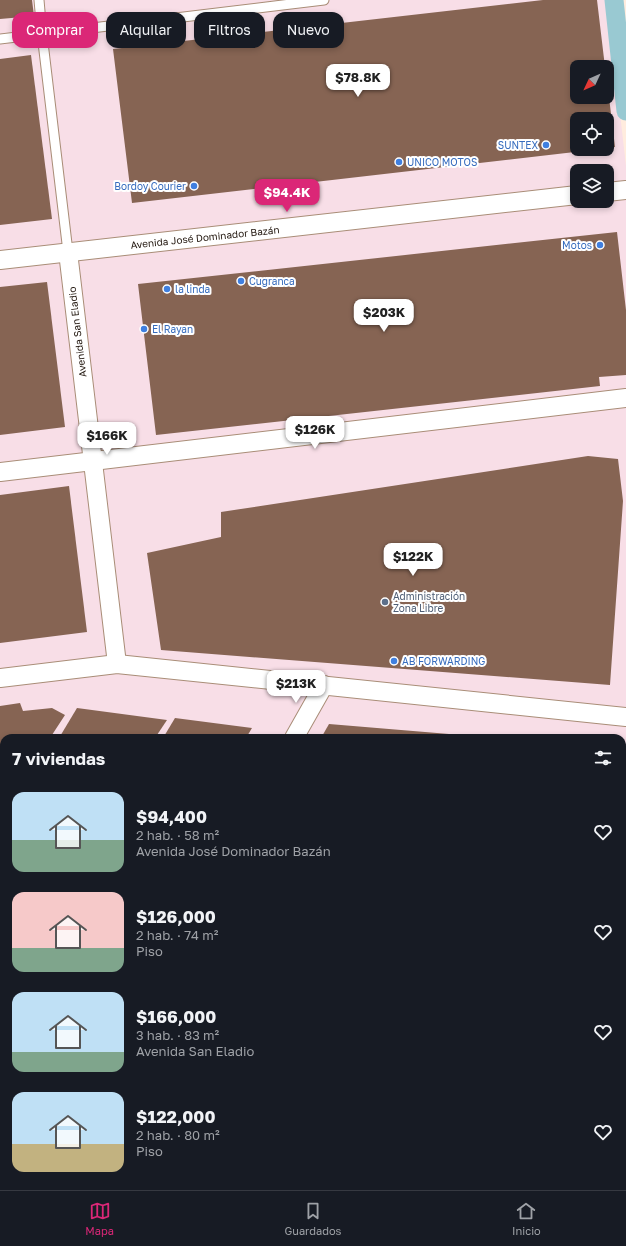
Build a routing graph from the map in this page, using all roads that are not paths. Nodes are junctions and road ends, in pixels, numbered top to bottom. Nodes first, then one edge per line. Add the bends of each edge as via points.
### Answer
1 (39, 0) edge
2 (324, 0) edge
3 (40, 12) edge
4 (98, 27) edge
5 (12, 38) edge
6 (0, 39) edge
7 (44, 48) edge
8 (570, 196) edge
9 (68, 252) junction
10 (0, 260) edge
11 (626, 398) edge
12 (93, 461) junction
13 (0, 472) edge
14 (117, 664) junction
15 (0, 678) edge
16 (324, 685) junction
17 (626, 717) edge
18 (296, 734) edge

1 - 3 lane, Avenida San Eladio
2 - 4 lane
5 - 6 lane
7 - 9 lane, Avenida San Eladio
8 - 9 street, Avenida José Dominador Bazán
9 - 10 street, Avenida José Dominador Bazán
9 - 12 street, Avenida San Eladio
11 - 12 street
12 - 13 street
12 - 14 street, Avenida San Eladio
14 - 15 street
14 - 16 street
16 - 17 street
16 - 18 street

